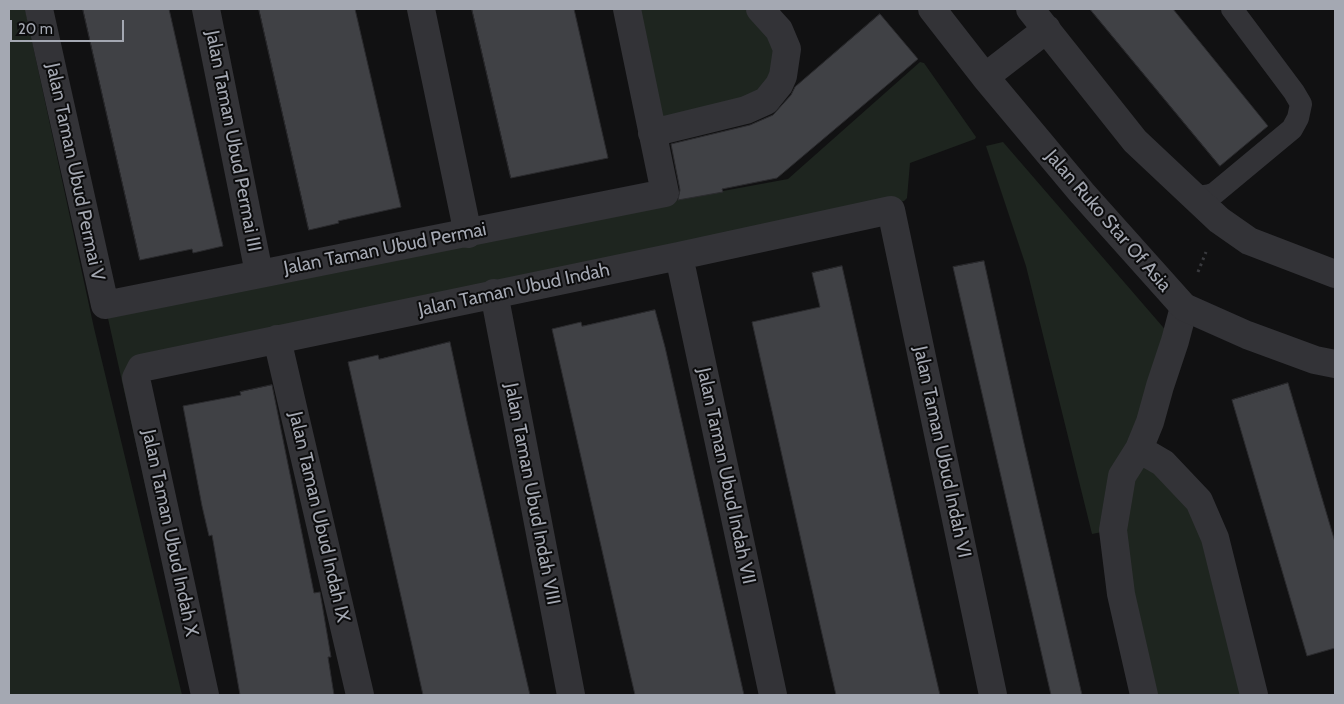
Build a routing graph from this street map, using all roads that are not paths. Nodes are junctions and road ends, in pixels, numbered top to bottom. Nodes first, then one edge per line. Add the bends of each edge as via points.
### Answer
1 (39, 9) edge
2 (206, 9) edge
3 (421, 9) edge
4 (627, 9) edge
5 (760, 9) edge
6 (932, 9) edge
7 (1232, 9) edge
8 (1038, 19) edge
9 (985, 77) junction
10 (652, 133) junction
11 (1189, 192) junction
12 (891, 210) joint
13 (468, 234) junction
14 (679, 256) junction
15 (259, 273) junction
16 (1335, 274) edge
17 (494, 293) junction
18 (105, 305) joint
19 (1184, 307) junction
20 (278, 340) junction
21 (1335, 364) edge
22 (138, 371) joint
23 (1139, 449) junction
24 (205, 695) edge
25 (360, 695) edge
26 (571, 695) edge
27 (773, 695) edge
28 (993, 695) edge
29 (1144, 695) edge
30 (1254, 695) edge

1 - 18 street, Jalan Taman Ubud Permai V
2 - 15 street, Jalan Taman Ubud Permai III
3 - 13 street
4 - 10 street
5 - 10 street via 779,30 787,48 783,76 766,101 746,110
6 - 9 street, Jalan Ruko Star Of Asia
7 - 11 lane via 1294,92 1301,104 1298,118 1292,130 1215,193 1202,196
8 - 9 street
8 - 11 street via 1135,141
9 - 19 street, Jalan Ruko Star Of Asia via 1082,193
10 - 13 street, Jalan Taman Ubud Permai via 665,193
11 - 16 street via 1219,220 1249,240
12 - 14 street, Jalan Taman Ubud Indah
12 - 28 street, Jalan Taman Ubud Indah VI
13 - 15 street, Jalan Taman Ubud Permai
14 - 17 street, Jalan Taman Ubud Indah
14 - 27 street, Jalan Taman Ubud Indah VII
15 - 18 street, Jalan Taman Ubud Permai
17 - 20 street, Jalan Taman Ubud Indah
17 - 26 street, Jalan Taman Ubud Indah VIII
19 - 21 street, Jalan Ruko Star Of Asia via 1248,335
19 - 23 street
20 - 22 street, Jalan Taman Ubud Indah via 144,367
20 - 25 street, Jalan Taman Ubud Indah IX
22 - 24 street, Jalan Taman Ubud Indah X via 136,378
23 - 29 street via 1122,476 1113,530 1121,594
23 - 30 street via 1163,463 1199,501 1215,538

